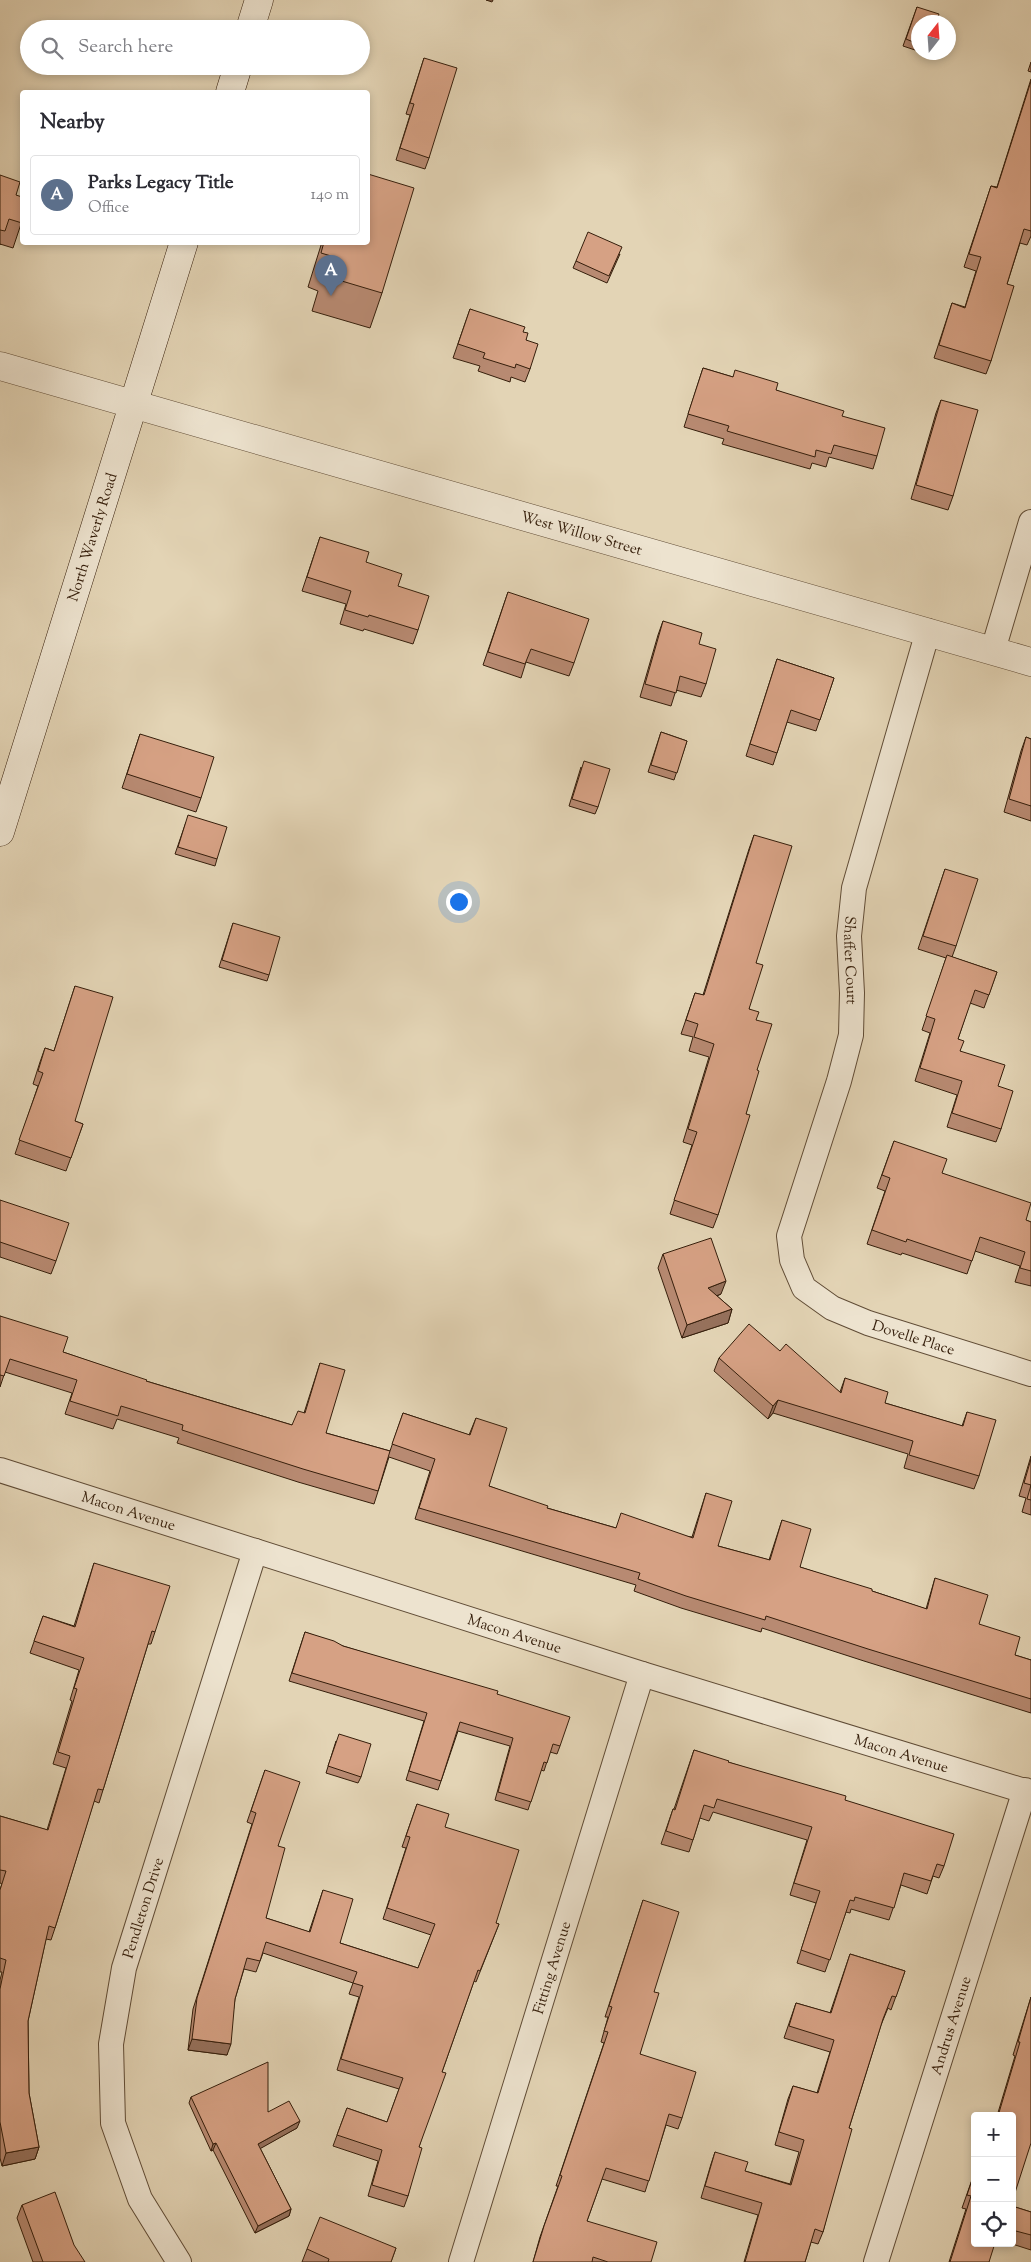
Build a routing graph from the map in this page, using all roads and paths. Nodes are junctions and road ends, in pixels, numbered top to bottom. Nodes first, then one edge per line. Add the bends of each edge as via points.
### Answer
1 (259, 0) edge
2 (253, 20) edge
3 (235, 75) edge
4 (231, 90) edge
5 (183, 245) edge
6 (0, 366) edge
7 (133, 403) junction
8 (1031, 522) edge
9 (928, 631) junction
10 (993, 650) junction
11 (1031, 662) edge
12 (0, 832) edge
13 (804, 1288) joint
14 (1031, 1374) edge
15 (0, 1470) edge
16 (254, 1551) junction
17 (642, 1674) junction
18 (1028, 1792) edge
19 (179, 2262) edge
20 (461, 2262) edge
21 (876, 2262) edge

1 - 2 street
3 - 4 street
5 - 7 street, North Waverly Road
6 - 7 street, West Willow Street
7 - 9 street, West Willow Street
7 - 12 street, North Waverly Road
8 - 10 street
9 - 10 street, West Willow Street
9 - 13 street, Shaffer Court via 854,888 849,936 851,1035 841,1076 789,1236 792,1260
10 - 11 street, West Willow Street
13 - 14 street, Dovelle Place via 832,1308 868,1323
15 - 16 street, Macon Avenue
16 - 17 street, Macon Avenue
16 - 19 street, Pendleton Drive via 124,1968 111,2044 113,2123 140,2199
17 - 18 street, Macon Avenue
17 - 20 street, Fitting Avenue
18 - 21 street, Andrus Avenue

